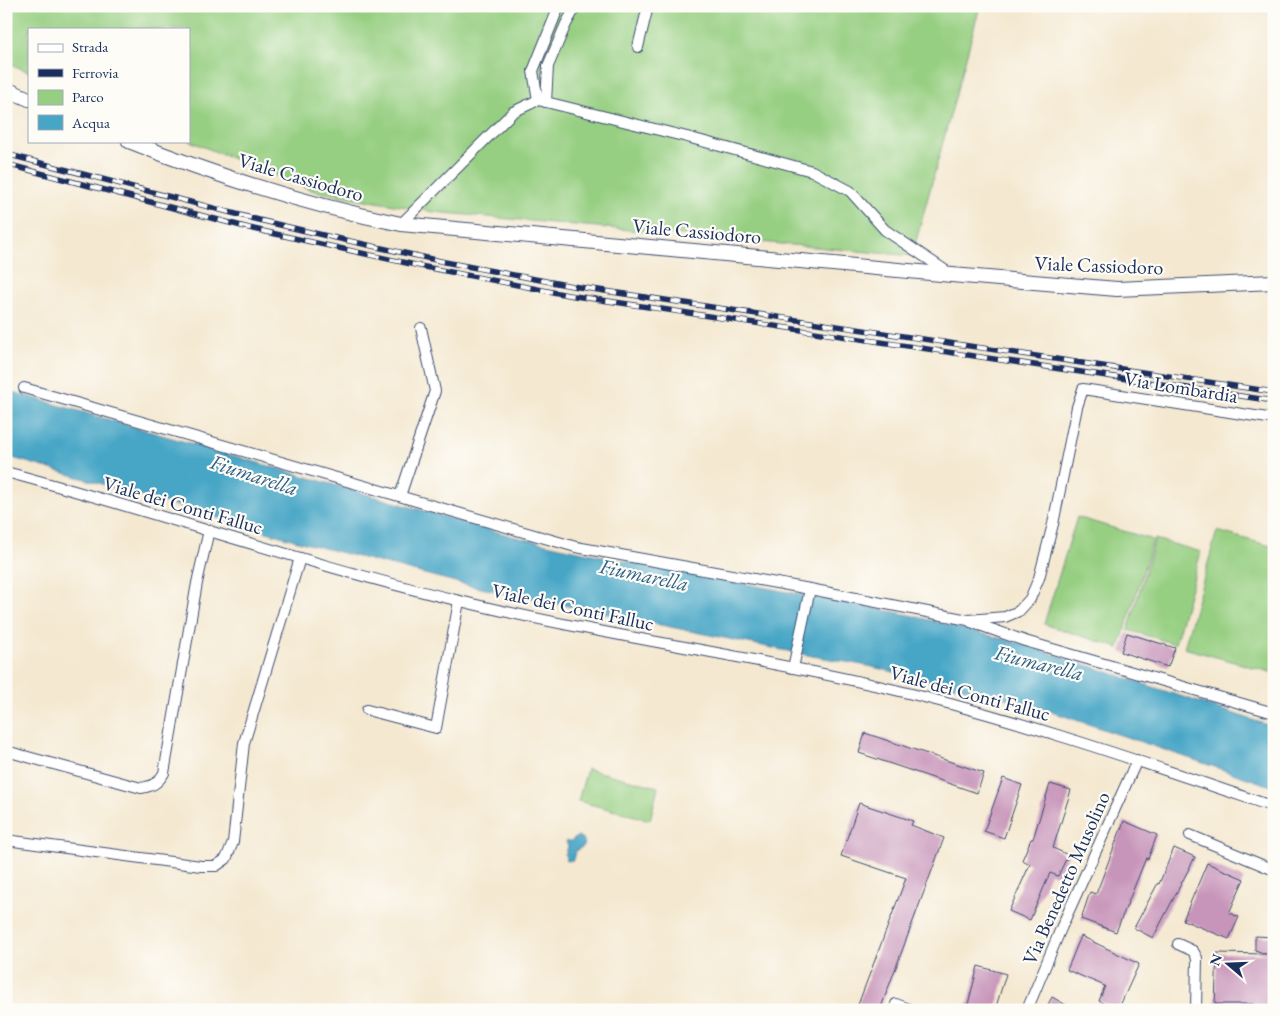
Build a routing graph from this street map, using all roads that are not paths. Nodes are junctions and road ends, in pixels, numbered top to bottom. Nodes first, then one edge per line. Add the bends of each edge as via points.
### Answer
1 (559, 6) edge
2 (576, 6) edge
3 (648, 6) edge
4 (638, 47) dead end
5 (6, 89) edge
6 (28, 99) edge
7 (542, 101) junction
8 (130, 142) edge
9 (401, 224) junction
10 (952, 275) junction
11 (1274, 282) edge
12 (421, 328) dead end
13 (24, 388) dead end
14 (1274, 419) edge
15 (6, 472) edge
16 (400, 496) junction
17 (209, 530) junction
18 (300, 558) junction
19 (809, 592) junction
20 (458, 601) junction
21 (968, 620) junction
22 (793, 668) junction
23 (367, 710) dead end
24 (1274, 713) edge
25 (6, 751) edge
26 (1137, 760) junction
27 (1274, 807) edge
28 (1190, 835) dead end
29 (6, 840) edge
30 (1274, 870) edge
31 (1178, 944) dead end
32 (896, 1004) dead end
33 (912, 1010) edge
34 (1026, 1010) edge
35 (1196, 1010) edge

1 - 7 street via 532,71
2 - 7 street via 548,66
3 - 4 street
5 - 6 main road
7 - 9 street via 513,112
7 - 10 street via 812,171 850,192 885,230
8 - 9 main road, Viale Cassiodoro via 255,186 352,214
9 - 10 main road, Viale Cassiodoro
10 - 11 main road, Viale Cassiodoro via 1117,289
12 - 16 street via 435,391
13 - 16 street
14 - 21 street, Via Lombardia via 1083,389 1036,587 1020,610 1006,617
15 - 17 street, Viale dei Conti Falluc
16 - 19 street via 576,546
17 - 18 street, Viale dei Conti Falluc
17 - 25 street via 160,781 141,788
18 - 20 street, Viale dei Conti Falluc
18 - 29 street via 244,743 233,842 226,859 216,866 201,866
19 - 21 street
19 - 22 street
20 - 22 street, Viale dei Conti Falluc
20 - 23 street via 436,728
21 - 24 street via 1025,641
22 - 26 street, Viale dei Conti Falluc via 976,710
26 - 27 street, Viale dei Conti Falluc
26 - 34 street, Via Benedetto Musolino
28 - 30 street
31 - 35 street via 1192,950 1197,958
32 - 33 street

